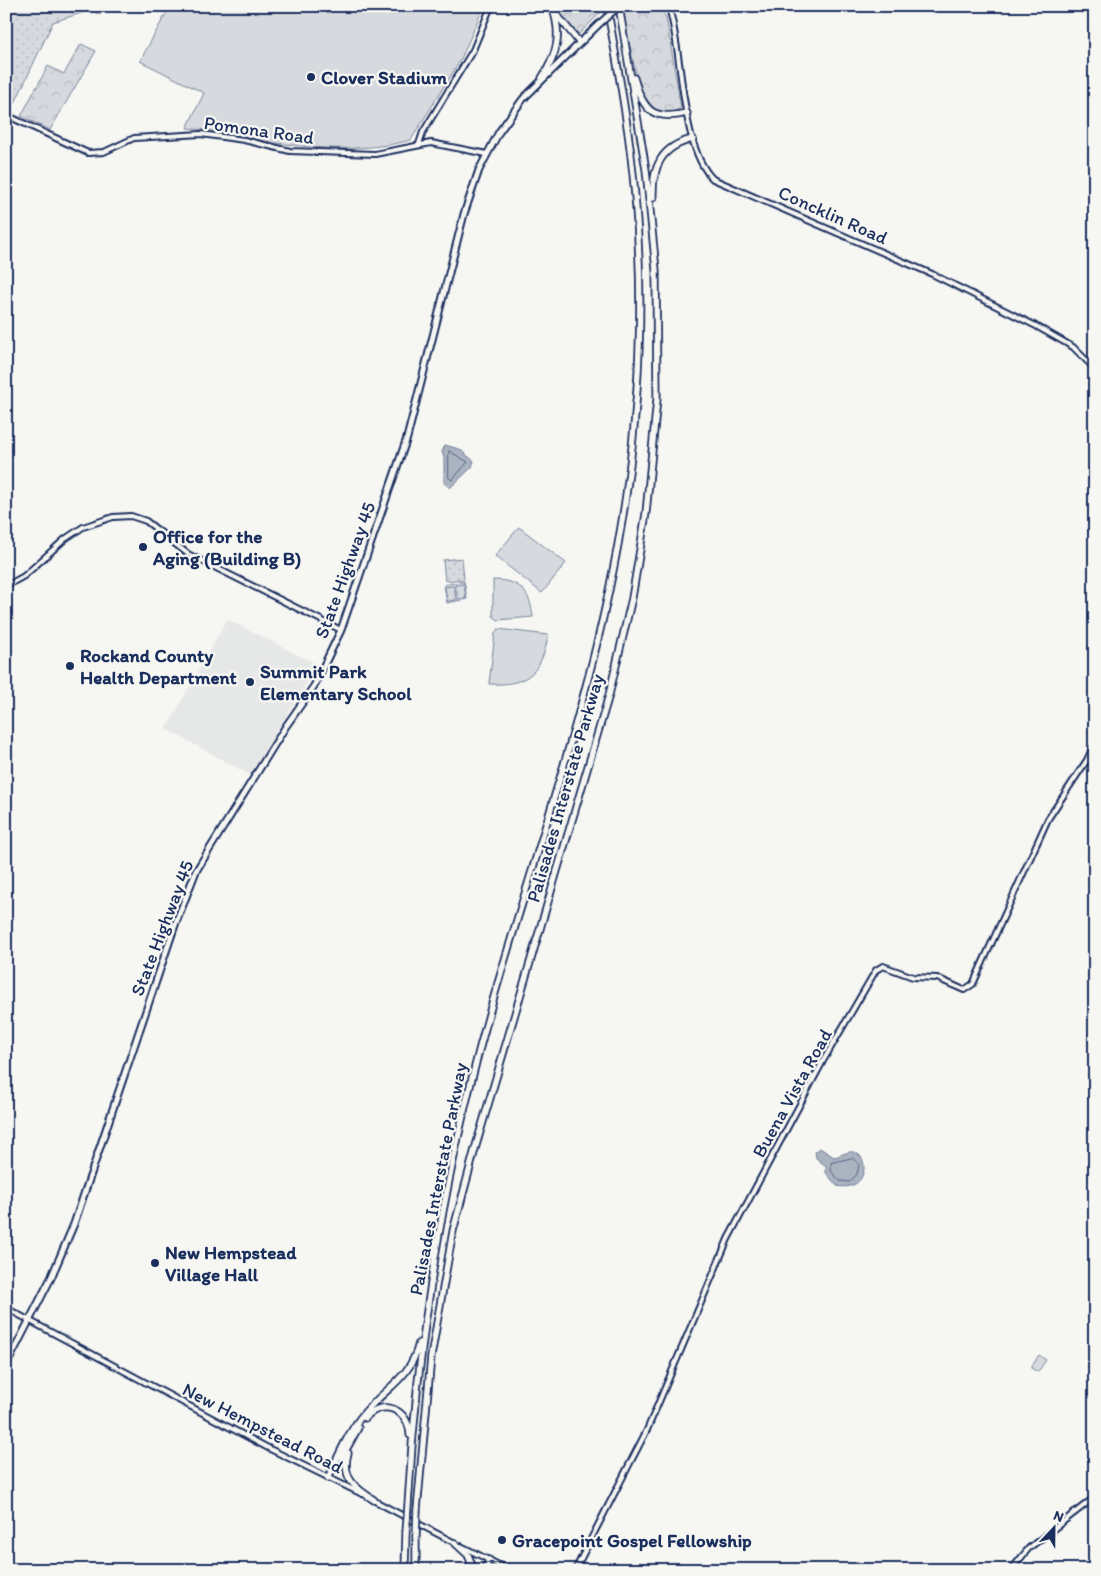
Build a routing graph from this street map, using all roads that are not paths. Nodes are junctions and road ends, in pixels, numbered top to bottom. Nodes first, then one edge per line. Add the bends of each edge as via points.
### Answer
1 (491, 6) edge
2 (552, 6) edge
3 (619, 6) edge
4 (668, 7) edge
5 (608, 8) edge
6 (580, 42) junction
7 (625, 43) junction
8 (542, 78) junction
9 (687, 113) junction
10 (6, 115) edge
11 (693, 139) junction
12 (420, 144) junction
13 (487, 154) junction
14 (655, 255) junction
15 (1095, 370) edge
16 (6, 586) edge
17 (340, 630) junction
18 (1095, 743) edge
19 (1087, 760) junction
20 (1095, 764) edge
21 (429, 1294) junction
22 (6, 1308) edge
23 (30, 1321) junction
24 (6, 1366) edge
25 (349, 1446) junction
26 (329, 1478) junction
27 (408, 1493) junction
28 (1095, 1497) edge
29 (374, 1500) junction
30 (455, 1543) junction
31 (490, 1560) junction
32 (405, 1570) edge
33 (416, 1570) edge
34 (474, 1570) edge
35 (484, 1570) edge
36 (488, 1570) edge
37 (509, 1570) edge
38 (575, 1570) edge
39 (1011, 1570) edge

1 - 12 street via 472,50 425,129
2 - 6 highway via 564,26
2 - 8 highway via 558,26 558,46
3 - 6 main road, State Highway 45, bridge
3 - 7 highway, Palisades Interstate Parkway
4 - 9 street, Concklin Road
5 - 21 highway, Palisades Interstate Parkway via 629,140 638,246 639,361 626,496 592,664 467,1098
6 - 8 main road, State Highway 45
7 - 9 highway via 645,106 663,116
7 - 14 highway, Palisades Interstate Parkway via 647,177
8 - 13 main road, State Highway 45 via 513,111
9 - 11 street, Concklin Road
10 - 12 street, Pomona Road via 88,153 104,152 134,138 201,134 290,151 380,153
11 - 14 highway via 670,148 656,170 653,188
11 - 15 street, Concklin Road via 704,167 719,182 924,270 1028,321 1073,347
12 - 13 street, Pomona Road via 443,144
13 - 17 main road, State Highway 45 via 466,208 407,438
14 - 33 highway, Palisades Interstate Parkway, bridge via 657,399 651,478 639,563 605,710 453,1231 432,1350 417,1510
16 - 17 street via 31,571 83,527 112,517 131,516 152,525 188,554
17 - 23 main road, State Highway 45 via 314,686 196,871 81,1206
18 - 19 street, Buena Vista Road
19 - 20 street
19 - 38 street, Buena Vista Road via 1048,819 973,984 964,990 937,978 913,977 883,966 876,970 823,1061 728,1239 647,1430
21 - 26 highway via 419,1345 411,1365 359,1419
21 - 27 highway, Palisades Interstate Parkway
22 - 23 street, New Hempstead Road
23 - 24 main road, State Highway 45
23 - 26 street, New Hempstead Road via 255,1442
25 - 26 highway
25 - 27 highway via 360,1424 372,1411 385,1407 400,1412 410,1430
25 - 29 highway via 346,1467 349,1480
26 - 29 street, New Hempstead Road
27 - 32 highway, Palisades Interstate Parkway, bridge
28 - 39 street via 1029,1548
29 - 30 street, New Hempstead Road
30 - 31 street, New Hempstead Road
30 - 34 highway via 468,1555
31 - 35 highway
31 - 36 highway
31 - 37 street, New Hempstead Road

